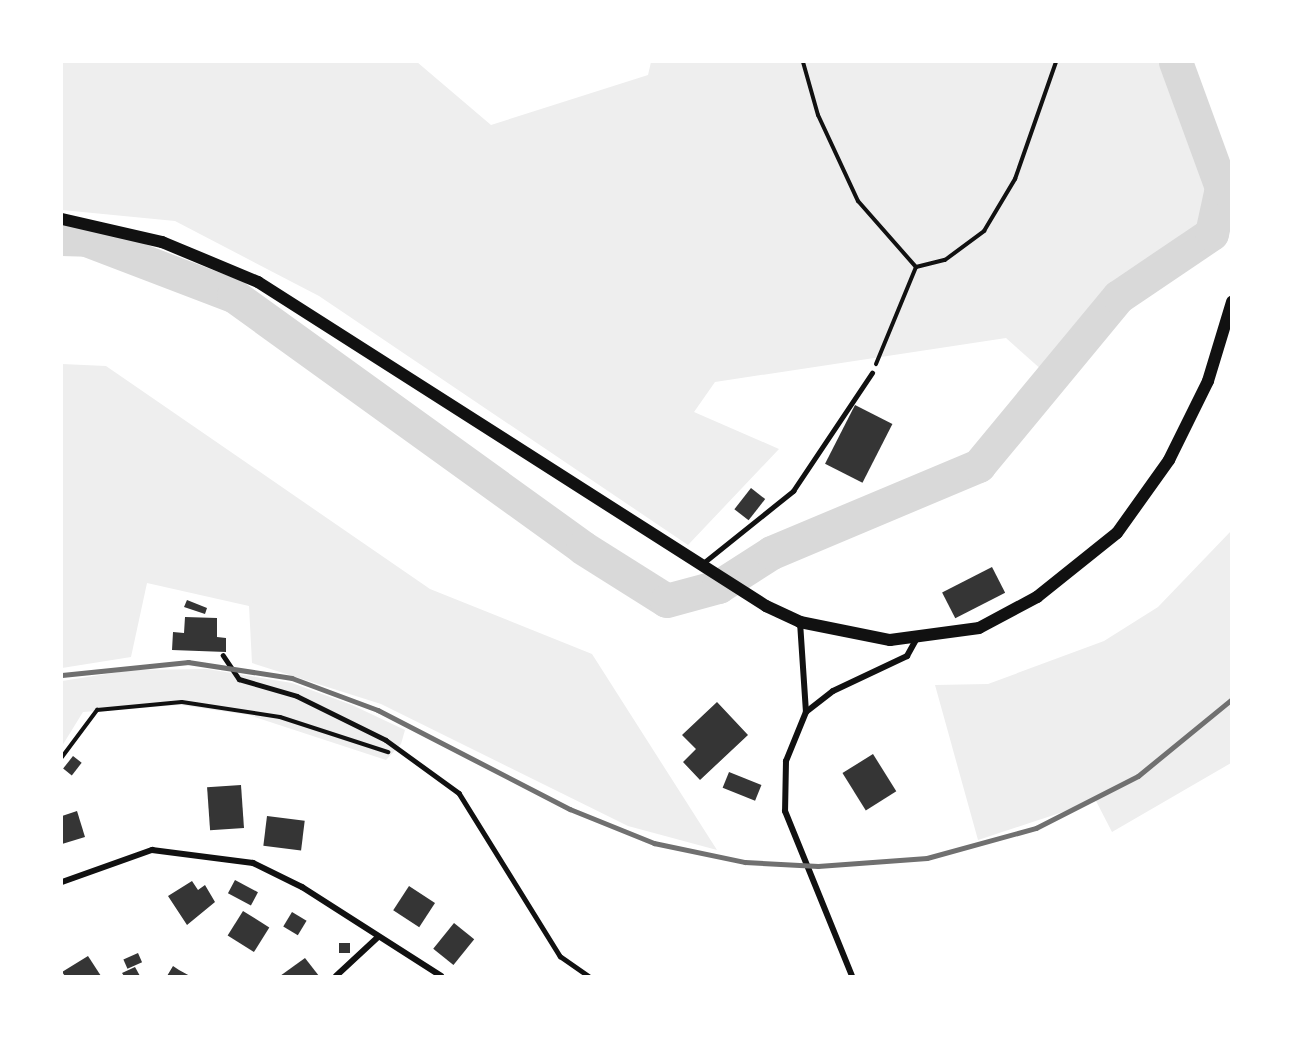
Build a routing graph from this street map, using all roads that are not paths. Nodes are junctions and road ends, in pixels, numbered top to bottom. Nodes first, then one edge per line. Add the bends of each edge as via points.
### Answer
1 (62, 219) edge
2 (1232, 302) edge
3 (872, 373) road end
4 (706, 567) junction
5 (800, 622) junction
6 (916, 640) junction
7 (223, 655) dead end
8 (806, 712) junction
9 (62, 882) edge
10 (378, 937) junction
11 (336, 976) edge
12 (441, 976) edge
13 (589, 976) edge
14 (852, 976) edge

1 - 4 main road via 162,242 258,282
2 - 6 main road via 1208,381 1169,460 1118,533 1037,597 979,628
3 - 4 lane via 793,491
4 - 5 main road
5 - 6 main road via 843,634
5 - 8 street
6 - 8 street via 907,656 833,691
7 - 13 lane via 239,679 297,696 398,747 459,793 560,956
8 - 14 street via 786,761 784,811
9 - 10 street via 152,850 253,863
10 - 11 street
10 - 12 street

